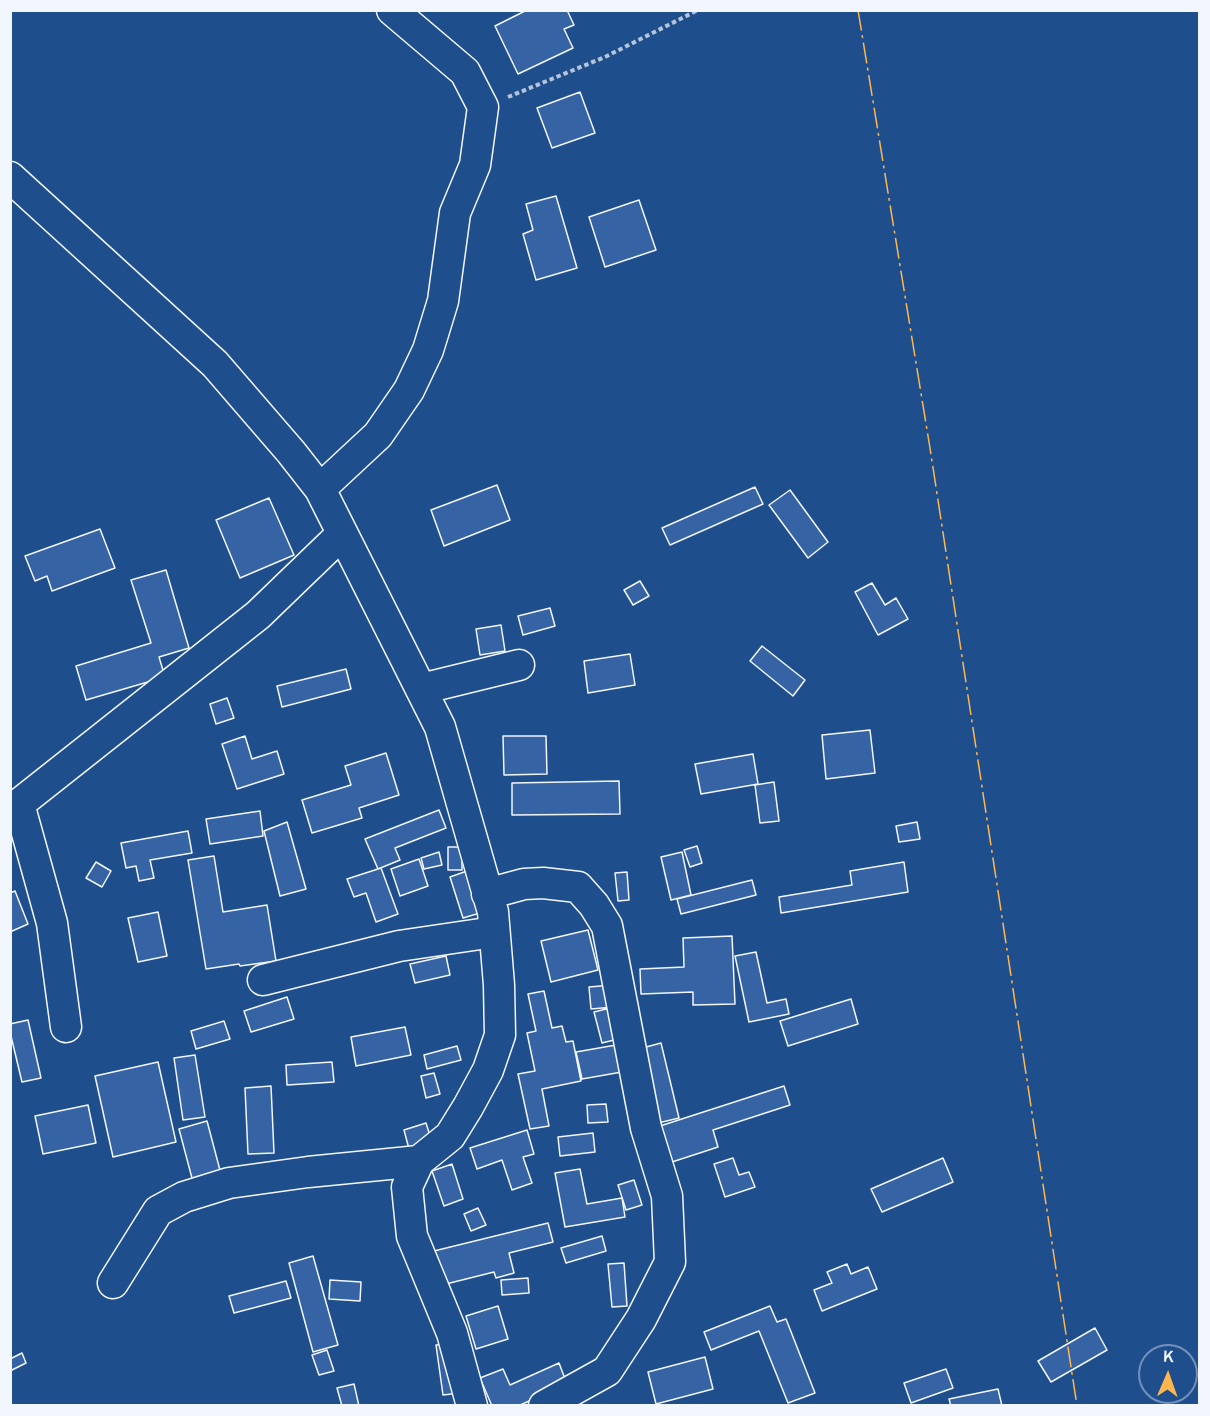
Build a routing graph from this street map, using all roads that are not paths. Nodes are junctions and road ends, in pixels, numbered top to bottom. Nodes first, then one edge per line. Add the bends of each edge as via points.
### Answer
1 (392, 10) edge
2 (10, 177) edge
3 (320, 489) junction
4 (342, 534) junction
5 (519, 665) dead end
6 (421, 689) junction
7 (488, 894) junction
8 (494, 932) junction
9 (263, 980) dead end
10 (66, 1027) dead end
11 (419, 1161) junction
12 (113, 1283) dead end
13 (472, 1406) edge
14 (544, 1406) edge

1 - 3 street via 465,72 483,107 476,165 455,213 442,301 428,350 409,390 378,435
2 - 3 street via 215,364
3 - 4 street
4 - 6 street
4 - 10 street via 258,615 19,804 52,922
5 - 6 street
6 - 7 street via 440,727
7 - 8 street
7 - 14 street via 524,884 578,887 607,926 646,1128 667,1196 670,1262 641,1319 607,1371
8 - 9 street via 399,946
8 - 11 street via 500,1035 488,1070 450,1136
11 - 12 street via 229,1183 184,1197 158,1211
11 - 13 street via 407,1187 412,1236 452,1333

